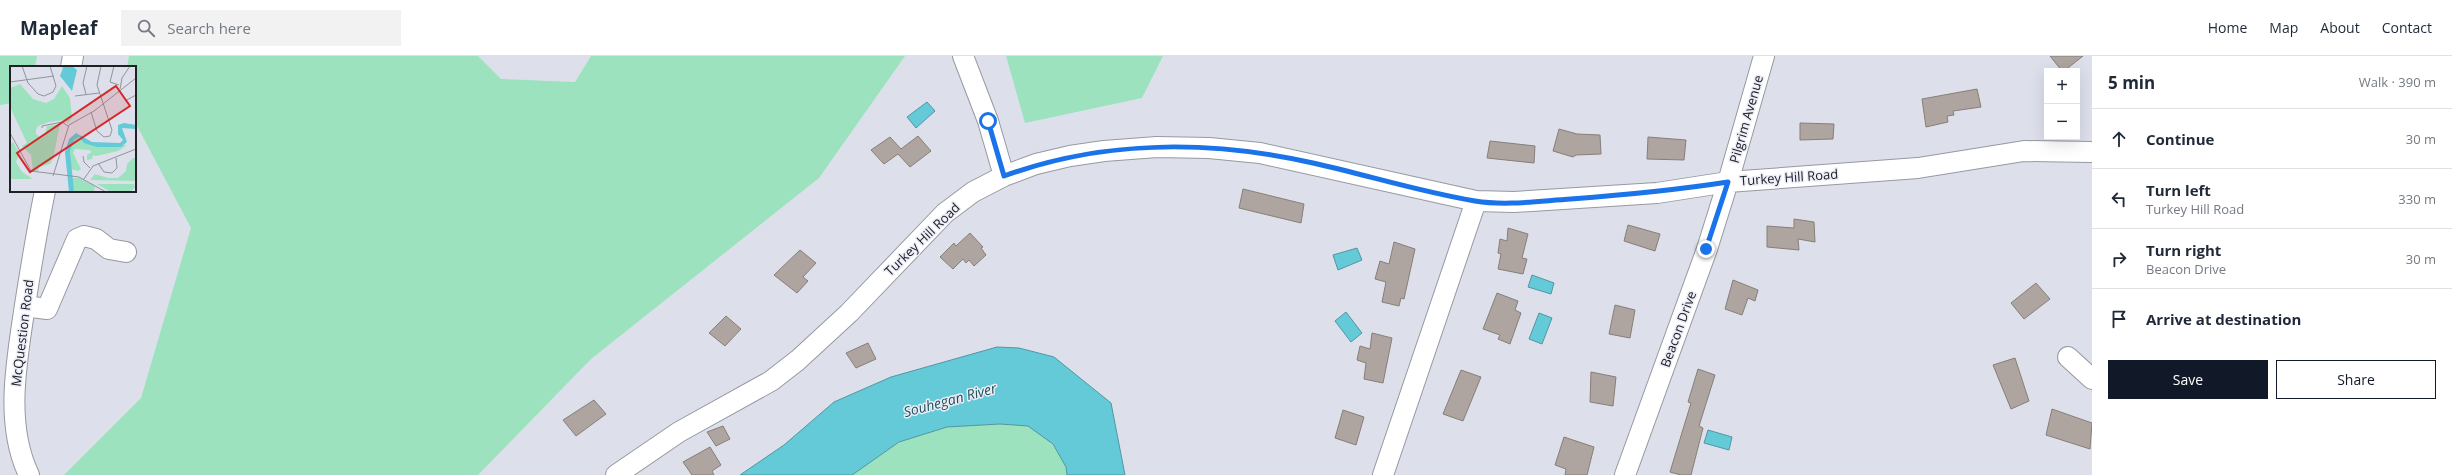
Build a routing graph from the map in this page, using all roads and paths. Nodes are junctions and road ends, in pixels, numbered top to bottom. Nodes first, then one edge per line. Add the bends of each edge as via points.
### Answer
1 (73, 56) edge
2 (964, 56) edge
3 (1764, 56) edge
4 (71, 66) edge
5 (2092, 152) edge
6 (1004, 176) junction
7 (1728, 182) junction
8 (45, 192) edge
9 (1476, 201) junction
10 (126, 252) dead end
11 (25, 306) junction
12 (2068, 357) dead end
13 (2092, 379) edge
14 (30, 475) edge
15 (616, 475) edge
16 (1383, 475) edge
17 (1625, 475) edge

1 - 4 street
2 - 6 street via 988,121
3 - 7 street, Pilgrim Avenue
5 - 7 street, Turkey Hill Road via 2024,151 1918,168
6 - 9 street, Turkey Hill Road via 1036,164 1104,150 1209,148 1260,153 1311,163
6 - 15 street, Turkey Hill Road via 973,192 945,213 849,313 771,381 679,432
7 - 9 street, Turkey Hill Road via 1656,193 1531,202
7 - 17 street, Beacon Drive via 1693,289
8 - 11 street, McQuestion Road
9 - 16 street
10 - 11 street via 109,249 96,239 84,236 77,239 47,309
11 - 14 street, McQuestion Road via 15,396 17,431 24,465
12 - 13 street

